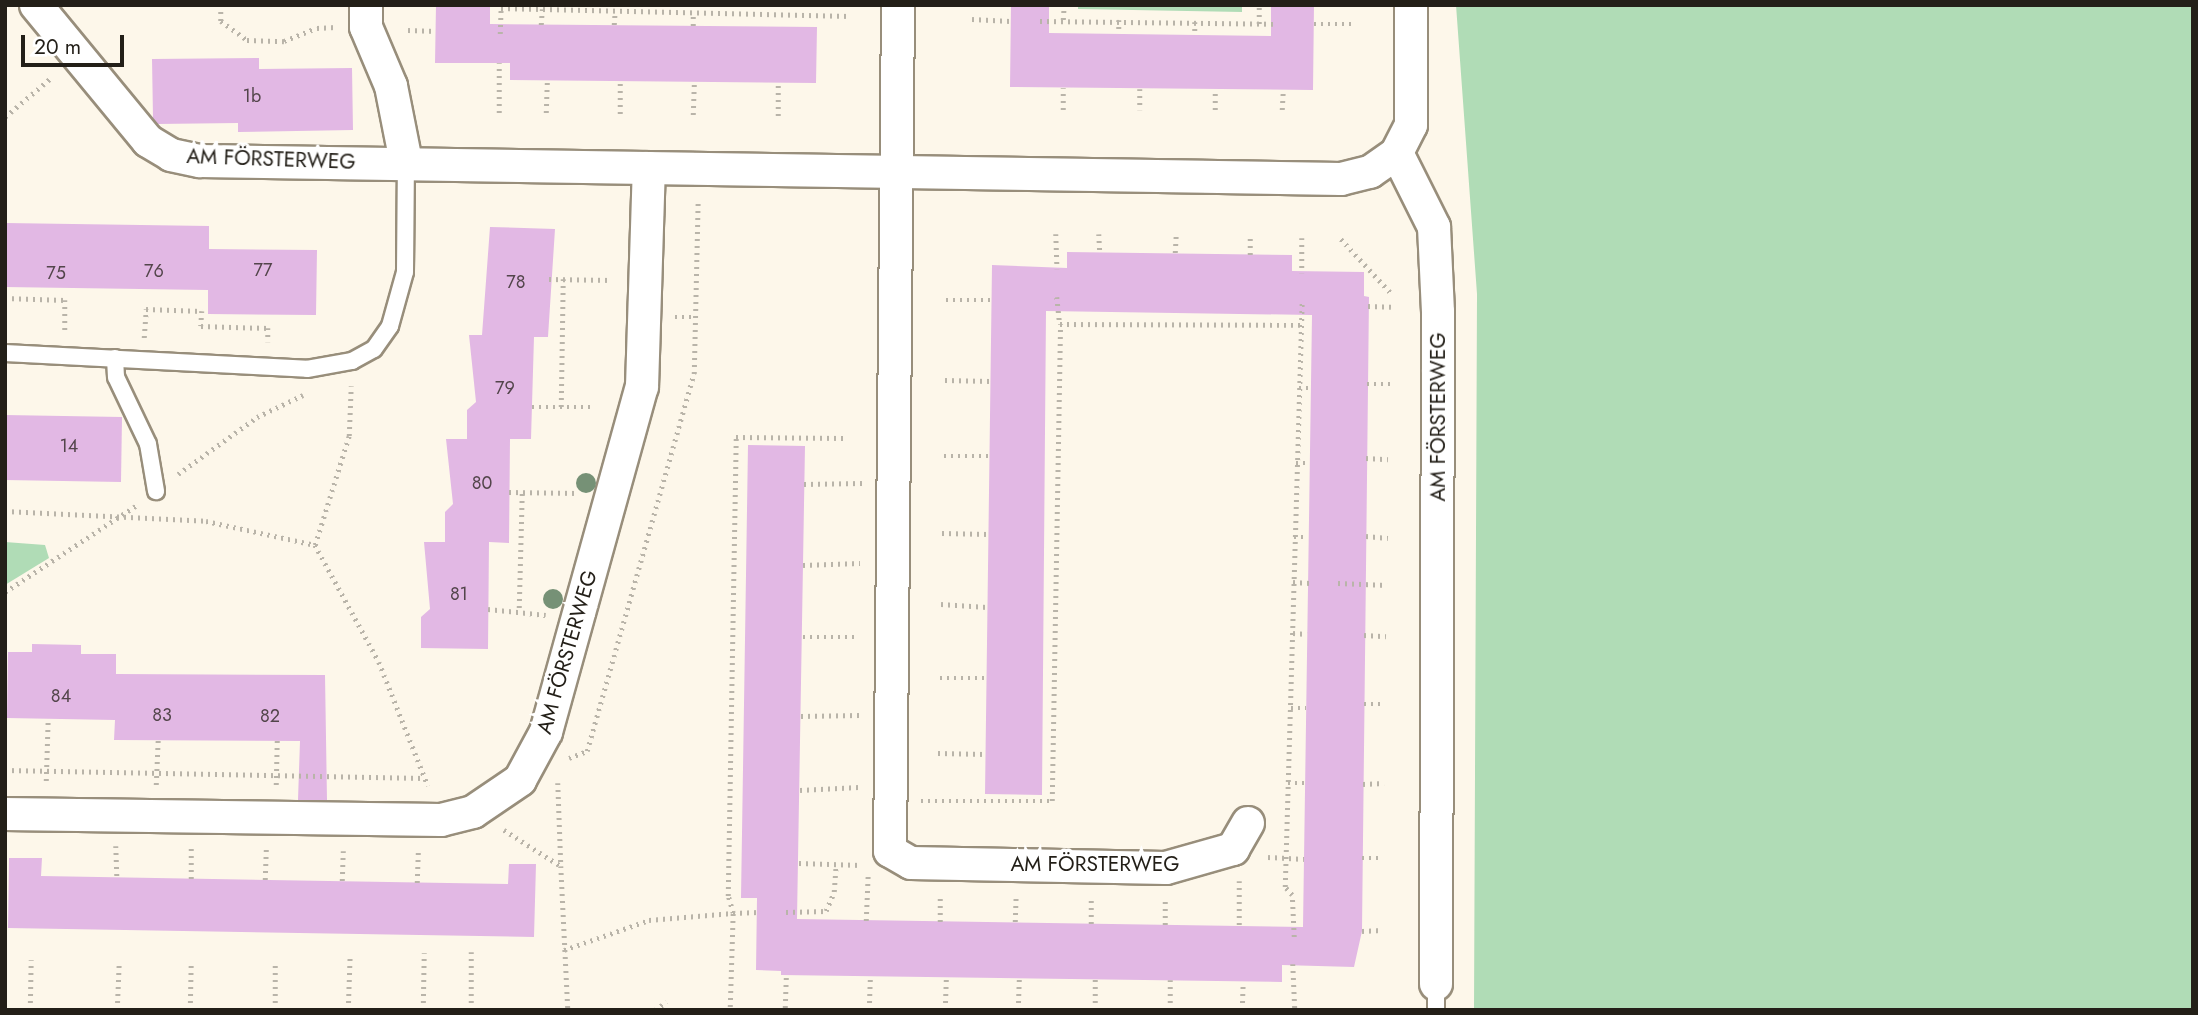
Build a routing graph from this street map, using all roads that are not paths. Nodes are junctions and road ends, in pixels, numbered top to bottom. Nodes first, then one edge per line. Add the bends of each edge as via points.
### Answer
1 (36, 5) edge
2 (898, 5) edge
3 (1411, 5) edge
4 (366, 16) edge
5 (1397, 153) junction
6 (406, 162) junction
7 (649, 168) junction
8 (895, 175) junction
9 (5, 353) edge
10 (116, 358) junction
11 (156, 491) road end
12 (5, 814) edge
13 (1248, 823) dead end
14 (1436, 997) edge

1 - 6 street, AM FÖRSTERWEG via 148,141 171,155 212,162
2 - 8 street, AM FÖRSTERWEG
3 - 5 street via 1411,125
4 - 6 street via 391,86
5 - 8 street, AM FÖRSTERWEG via 1370,172 1341,179
5 - 14 street, AM FÖRSTERWEG via 1434,227 1438,299
6 - 7 street, AM FÖRSTERWEG
6 - 10 lane via 405,272 390,326 374,349 352,361 307,369
7 - 8 street, AM FÖRSTERWEG
7 - 12 street, AM FÖRSTERWEG via 642,387 546,732 520,780 474,812 441,820 270,832 155,816
8 - 13 street, AM FÖRSTERWEG via 890,851 911,863 1166,868 1233,849
9 - 10 lane
10 - 11 lane via 116,377 148,444

